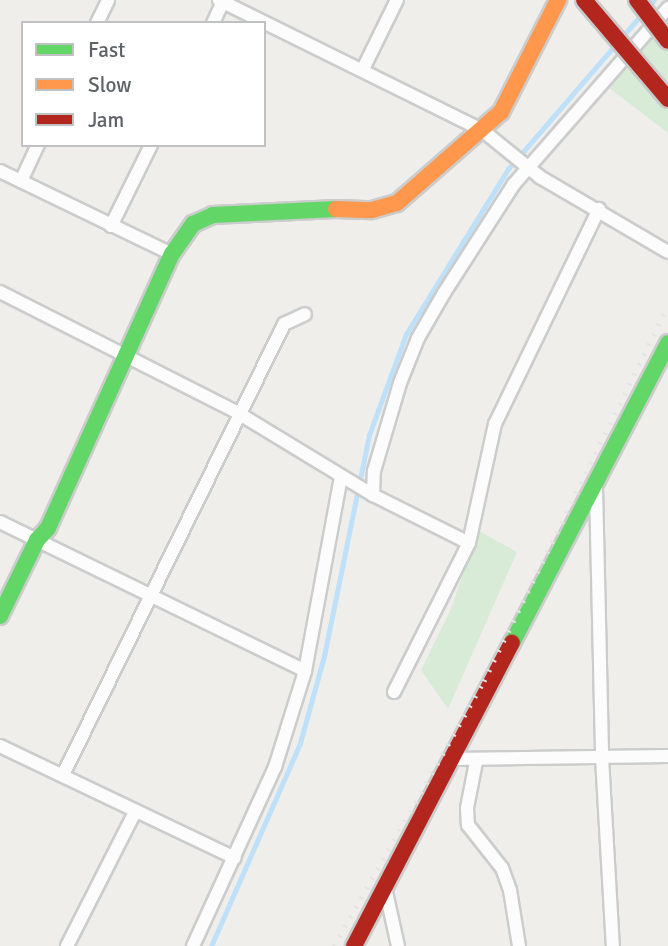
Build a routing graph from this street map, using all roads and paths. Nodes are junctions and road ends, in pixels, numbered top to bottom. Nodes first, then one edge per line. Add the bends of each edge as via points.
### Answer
1 (108, 0) edge
2 (397, 0) edge
3 (584, 0) edge
4 (637, 0) edge
5 (221, 1) edge
6 (555, 1) edge
7 (668, 8) edge
8 (98, 21) edge
9 (214, 21) edge
10 (263, 21) edge
11 (266, 23) edge
12 (668, 41) edge
13 (363, 69) junction
14 (668, 99) edge
15 (482, 130) junction
16 (37, 147) edge
17 (151, 147) edge
18 (527, 165) junction
19 (0, 171) edge
20 (21, 181) junction
21 (599, 209) junction
22 (111, 226) junction
23 (668, 252) edge
24 (173, 254) junction
25 (0, 292) edge
26 (305, 314) dead end
27 (668, 343) edge
28 (128, 355) junction
29 (238, 413) junction
30 (344, 479) junction
31 (596, 487) junction
32 (370, 494) junction
33 (0, 522) edge
34 (37, 540) junction
35 (469, 543) junction
36 (152, 596) junction
37 (0, 616) edge
38 (304, 671) junction
39 (394, 692) dead end
40 (0, 746) edge
41 (668, 756) edge
42 (602, 758) junction
43 (454, 760) junction
44 (475, 762) junction
45 (63, 775) junction
46 (135, 812) junction
47 (235, 858) junction
48 (386, 892) junction
49 (66, 946) edge
50 (193, 946) edge
51 (354, 946) edge
52 (398, 946) edge
53 (519, 946) edge
54 (613, 946) edge

1 - 8 street
2 - 13 street
3 - 14 street, bridge
4 - 12 street, bridge
5 - 9 street
5 - 10 street
6 - 15 street via 500,112
7 - 18 street
11 - 13 street
13 - 15 street
15 - 18 street
15 - 24 street via 397,203 372,210 310,208 273,215 213,215 193,224
16 - 20 street
17 - 22 street
18 - 21 street
18 - 32 street via 418,338
19 - 20 street
20 - 22 street
21 - 23 street
21 - 35 street via 495,424
22 - 24 street
24 - 28 street
25 - 28 street
26 - 29 street via 285,324
27 - 31 street
28 - 29 street
28 - 34 street via 48,528
29 - 30 street
29 - 36 street
30 - 32 street
30 - 38 street
31 - 42 street
31 - 43 street
32 - 35 street
33 - 34 street
34 - 36 street
34 - 37 street
35 - 39 street via 428,633
36 - 38 street
36 - 45 street
38 - 47 street via 275,767
40 - 45 street
41 - 42 street
42 - 44 street
42 - 54 street
43 - 44 street
43 - 48 street
44 - 53 street via 468,825 502,868
45 - 46 street
46 - 47 street
46 - 49 street
47 - 50 street
48 - 51 street
48 - 52 street

